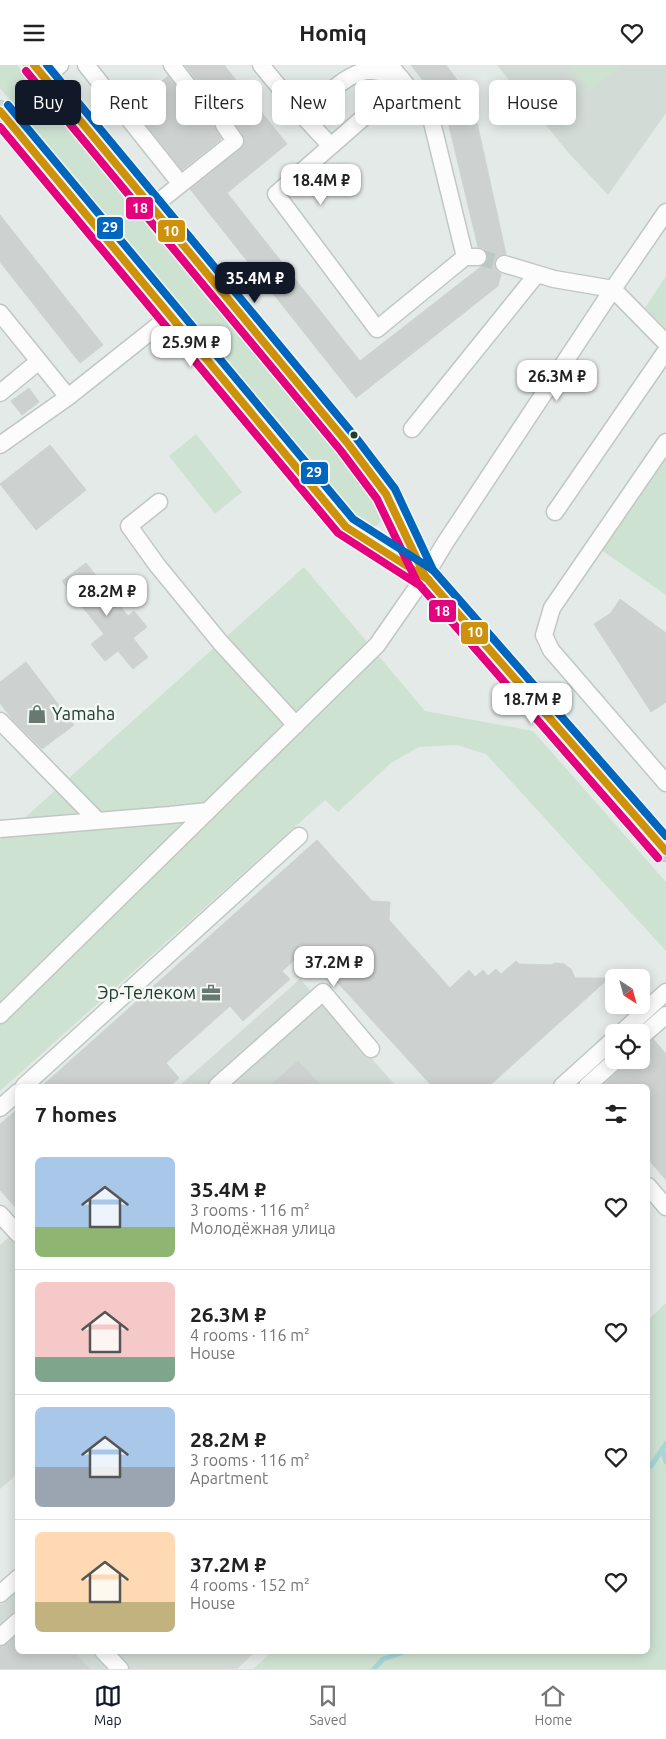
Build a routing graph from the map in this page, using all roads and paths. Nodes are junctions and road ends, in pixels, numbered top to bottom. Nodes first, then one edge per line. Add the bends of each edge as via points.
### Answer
1 (60, 65) edge
2 (86, 65) edge
3 (172, 65) edge
4 (261, 65) edge
5 (390, 65) edge
6 (39, 71) edge
7 (184, 80) edge
8 (274, 80) edge
9 (345, 80) edge
10 (403, 80) joint
11 (0, 111) edge
12 (355, 123) edge
13 (224, 125) dead end
14 (312, 125) edge
15 (434, 125) edge
16 (330, 146) junction
17 (180, 183) junction
18 (152, 207) junction
19 (666, 212) edge
20 (504, 264) tunnel mouth
21 (537, 274) junction
22 (613, 289) junction
23 (0, 313) edge
24 (170, 316) junction
25 (666, 343) edge
26 (666, 351) edge
27 (39, 361) junction
28 (0, 393) edge
29 (68, 397) junction
30 (412, 429) dead end
31 (666, 443) edge
32 (0, 445) edge
33 (159, 502) dead end
34 (555, 512) dead end
35 (425, 576) junction
36 (0, 721) edge
37 (296, 725) junction
38 (666, 783) edge
39 (208, 811) junction
40 (98, 821) junction
41 (0, 829) edge
42 (299, 835) dead end
43 (666, 851) edge
44 (666, 992) edge
45 (0, 1015) edge
46 (666, 1015) edge
47 (631, 1024) edge
48 (650, 1029) edge
49 (605, 1047) edge
50 (371, 1049) dead end
51 (606, 1069) edge
52 (26, 1084) edge
53 (219, 1084) edge
54 (564, 1084) edge
55 (589, 1084) edge
56 (15, 1095) edge
57 (0, 1108) edge
58 (650, 1188) edge
59 (666, 1207) edge
60 (0, 1214) edge
61 (15, 1231) edge
62 (15, 1581) edge
63 (0, 1594) edge
64 (15, 1624) edge
65 (0, 1637) edge
66 (106, 1654) edge
67 (120, 1669) edge

1 - 6 street
2 - 17 street
3 - 7 street
4 - 8 street
5 - 10 street
6 - 18 main road
9 - 10 street via 352,74 367,71 379,71
11 - 24 main road
12 - 16 street
13 - 17 street via 236,141
14 - 16 street
15 - 16 street via 472,257 377,329 276,194
17 - 18 street
18 - 35 main road via 386,494
19 - 22 street
20 - 21 street
21 - 22 street
21 - 30 street
22 - 25 street
22 - 35 street
23 - 27 street
24 - 29 street
24 - 35 main road via 346,527
26 - 34 street
27 - 28 street
27 - 29 street
29 - 32 street
31 - 38 street via 552,608 544,635 551,650
33 - 37 street via 129,526 220,642
35 - 37 street via 377,645
35 - 43 main road
36 - 40 street
37 - 39 street
39 - 40 street
39 - 45 street
40 - 41 street
42 - 52 street
44 - 47 street
46 - 48 street
49 - 54 street
50 - 53 street via 323,991
51 - 55 street
56 - 57 street
58 - 59 street
60 - 61 street
62 - 63 street
64 - 65 street
66 - 67 street

